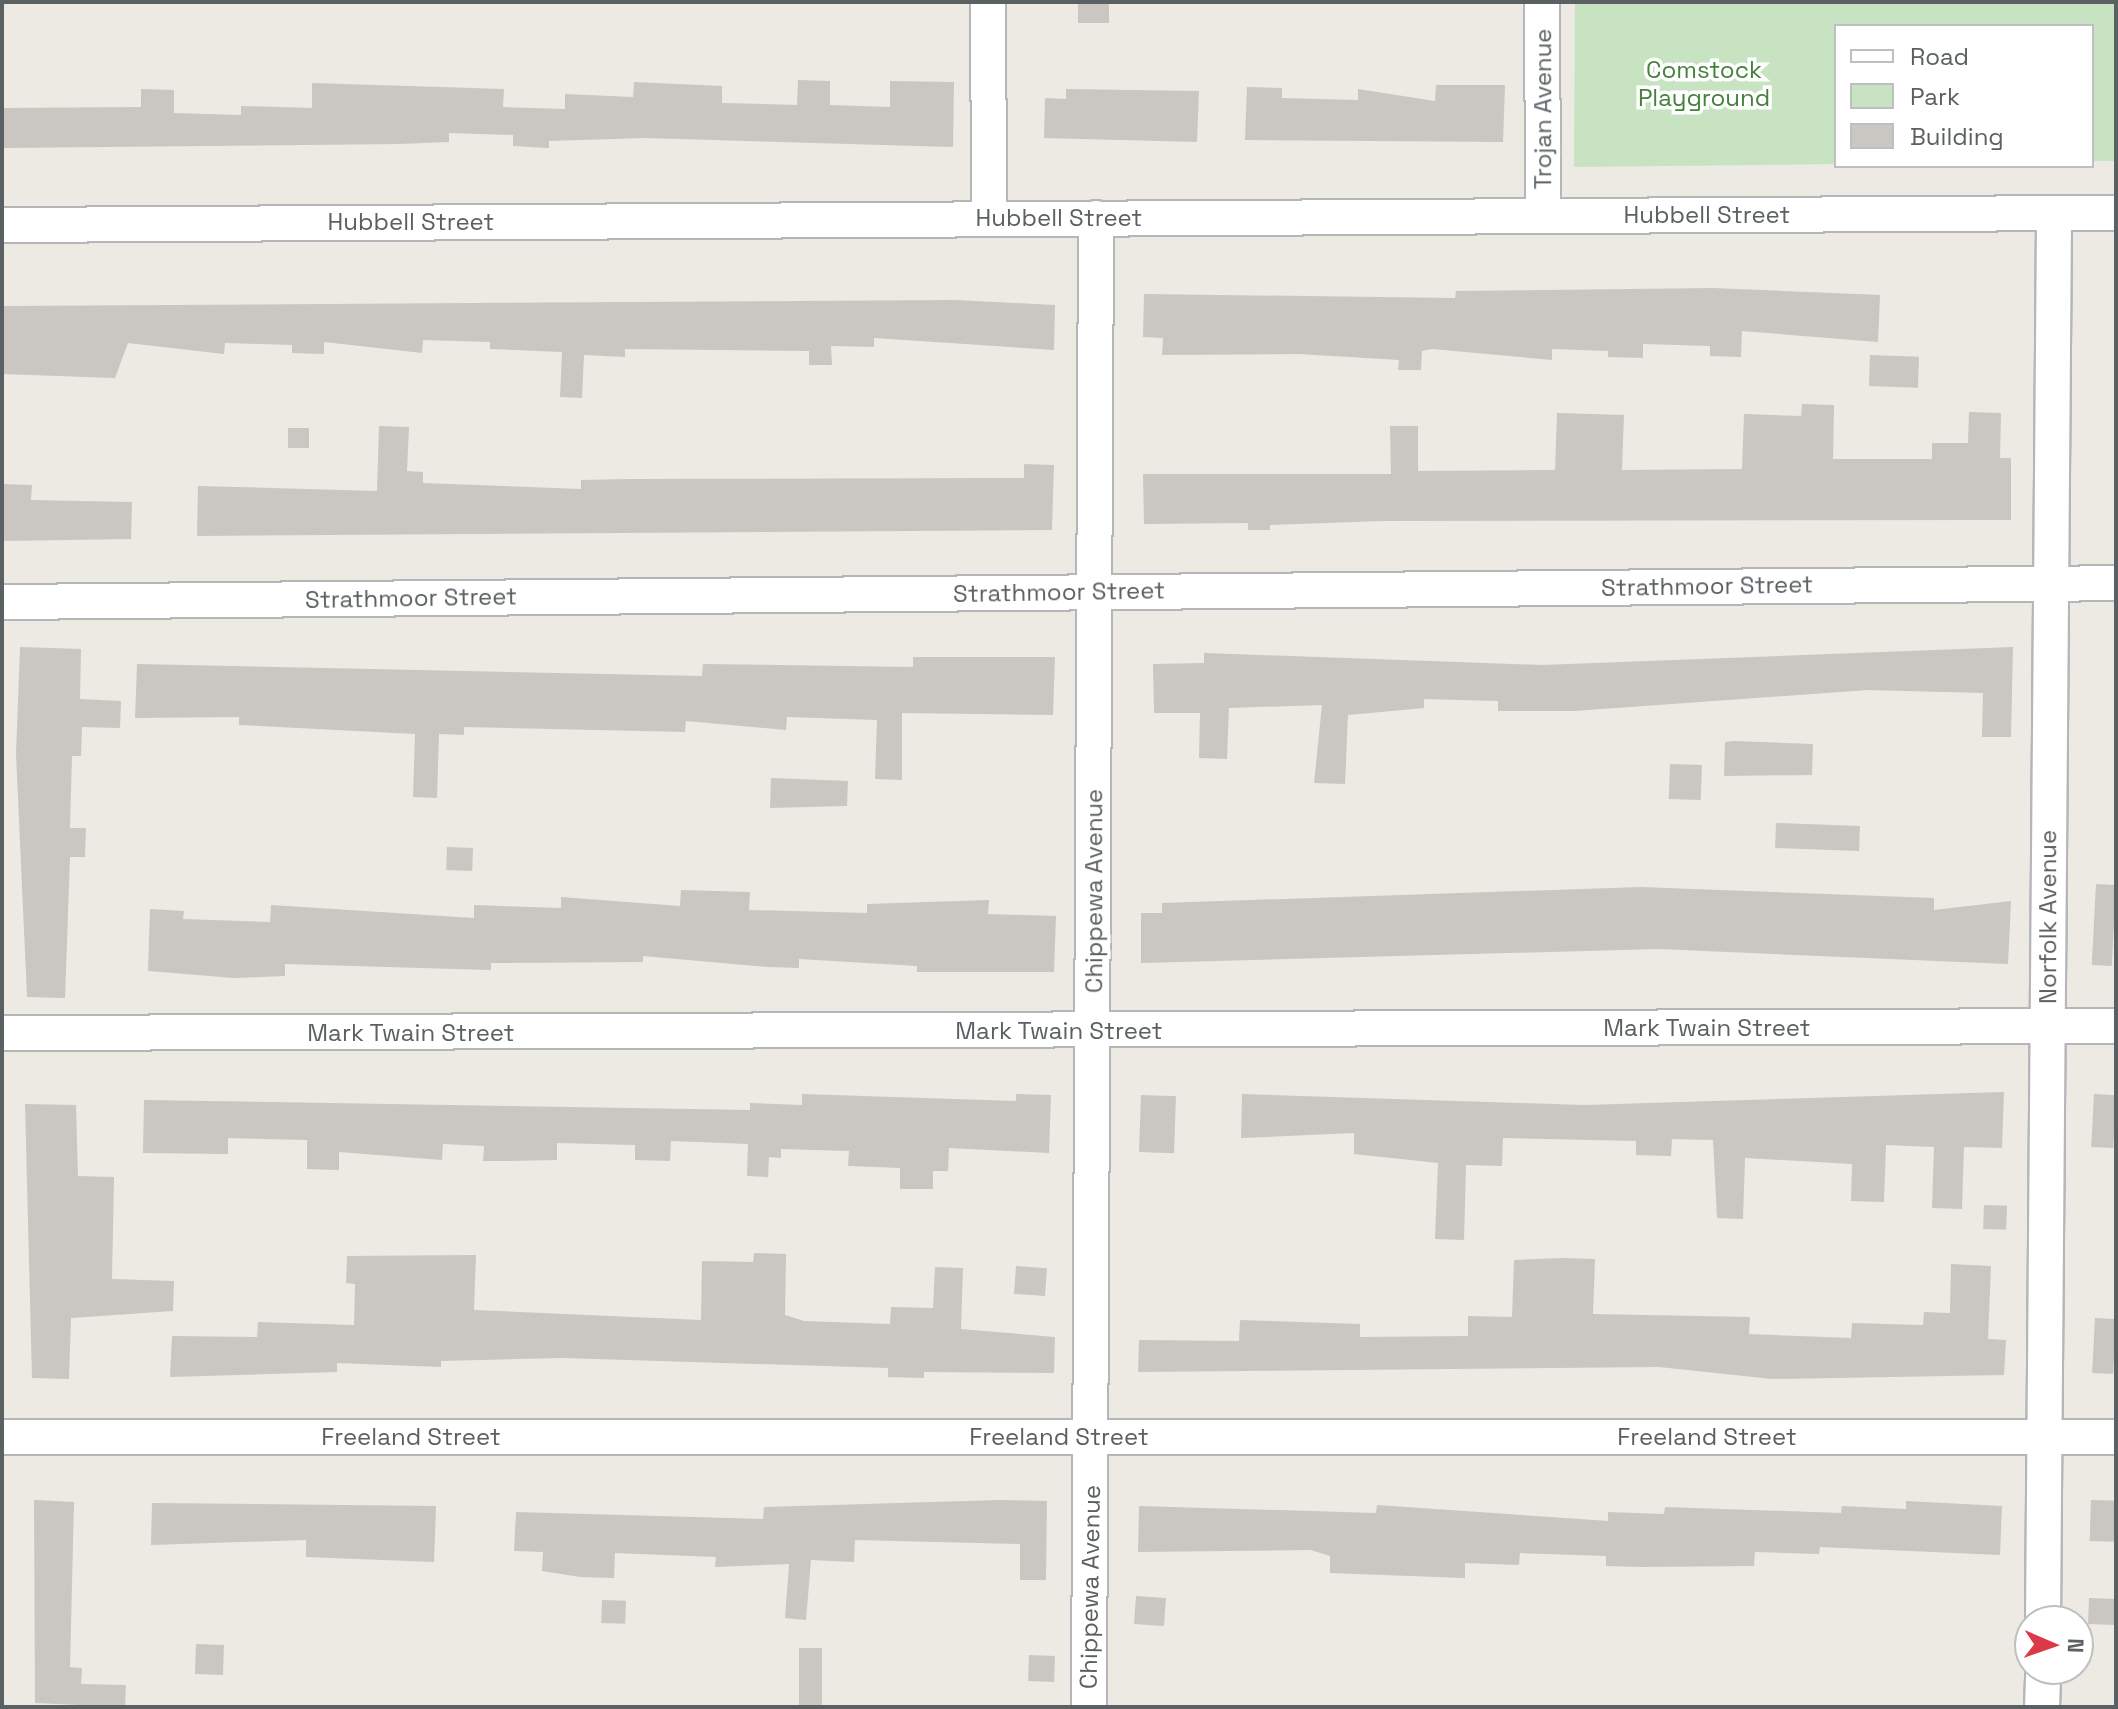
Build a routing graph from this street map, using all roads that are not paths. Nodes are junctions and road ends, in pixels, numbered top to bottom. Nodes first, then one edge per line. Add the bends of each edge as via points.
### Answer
1 (988, 2) edge
2 (1542, 2) edge
3 (2054, 213) junction
4 (2116, 213) edge
5 (1543, 216) junction
6 (1096, 218) junction
7 (989, 219) junction
8 (2, 225) edge
9 (2051, 583) junction
10 (2116, 583) edge
11 (1095, 592) junction
12 (2, 602) edge
13 (2116, 1026) edge
14 (2047, 1027) junction
15 (1094, 1031) junction
16 (2, 1033) edge
17 (2, 1437) edge
18 (1092, 1437) junction
19 (2044, 1437) junction
20 (2116, 1437) edge
21 (2043, 1605) edge
22 (2043, 1685) edge
23 (1089, 1707) edge
24 (2042, 1707) edge

1 - 7 street
2 - 5 street, Trojan Avenue
3 - 4 street, Hubbell Street
3 - 5 street, Hubbell Street
3 - 9 street, Norfolk Avenue
5 - 6 street, Hubbell Street
6 - 7 street, Hubbell Street
6 - 11 street, Chippewa Avenue
7 - 8 street, Hubbell Street
9 - 10 street, Strathmoor Street
9 - 11 street, Strathmoor Street
9 - 14 street, Norfolk Avenue
11 - 12 street, Strathmoor Street
11 - 15 street, Chippewa Avenue
13 - 14 street, Mark Twain Street
14 - 15 street, Mark Twain Street
14 - 19 street, Norfolk Avenue
15 - 16 street, Mark Twain Street
15 - 18 street, Chippewa Avenue
17 - 18 street, Freeland Street
18 - 19 street, Freeland Street
18 - 23 street, Chippewa Avenue
19 - 20 street, Freeland Street
19 - 21 street, Norfolk Avenue
22 - 24 street

